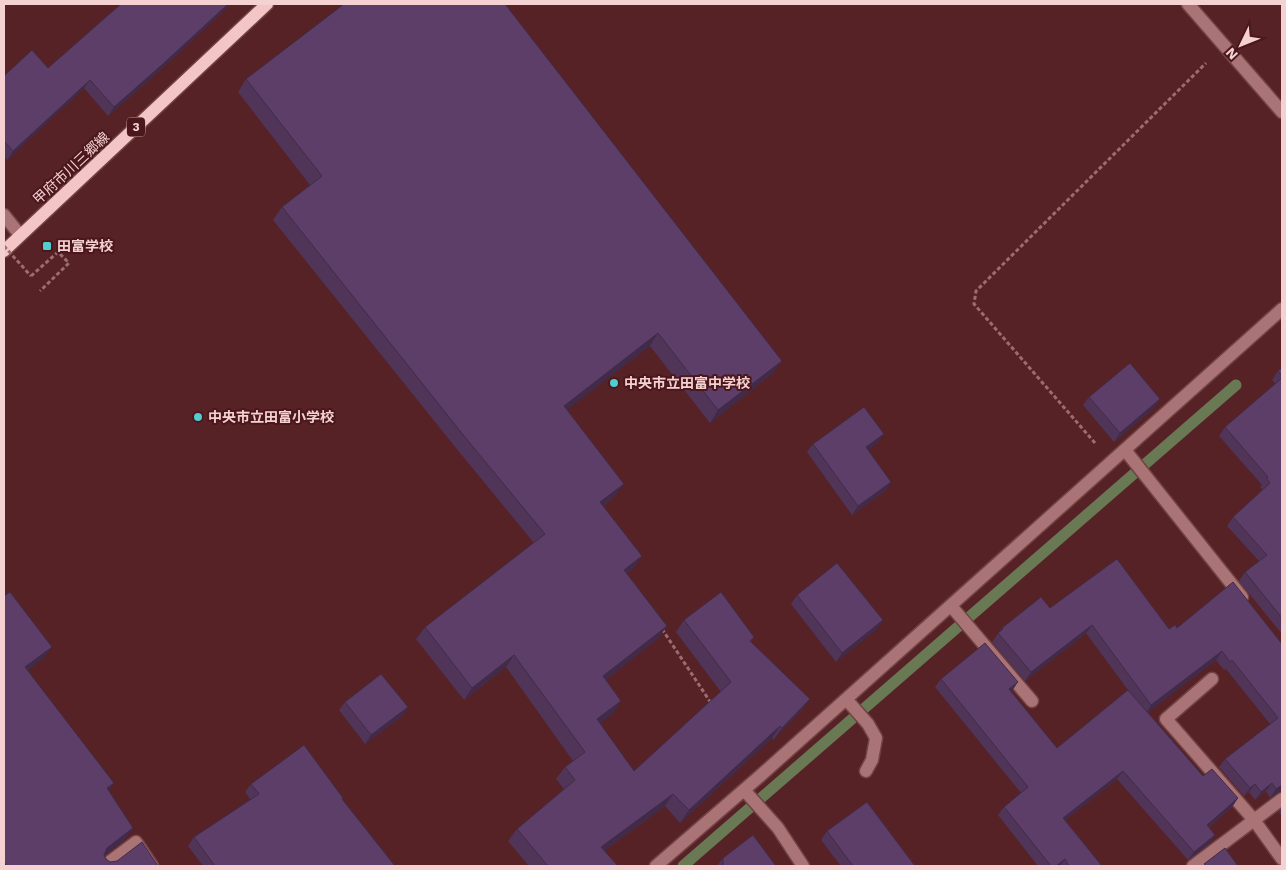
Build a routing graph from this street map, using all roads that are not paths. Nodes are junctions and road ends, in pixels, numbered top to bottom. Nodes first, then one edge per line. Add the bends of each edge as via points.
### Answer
1 (268, 4) edge
2 (1188, 4) edge
3 (1282, 112) edge
4 (4, 215) edge
5 (20, 235) junction
6 (4, 251) edge
7 (1282, 310) edge
8 (1129, 455) junction
9 (952, 608) junction
10 (1252, 609) edge
11 (1212, 679) dead end
12 (847, 700) junction
13 (1032, 701) dead end
14 (866, 771) dead end
15 (745, 791) junction
16 (1282, 799) edge
17 (1254, 820) junction
18 (1282, 859) edge
19 (663, 864) edge
20 (104, 866) edge
21 (152, 866) edge
22 (803, 866) edge
23 (1193, 866) edge

1 - 5 main road, 甲府市川三郷線 / 3
2 - 3 street
4 - 5 street
5 - 6 main road, 甲府市川三郷線 / 3
7 - 8 street
8 - 9 street via 1112,462
8 - 10 street
9 - 12 street
9 - 13 street
11 - 17 street via 1166,719
12 - 14 street via 876,738 872,760
12 - 15 street
15 - 19 street
15 - 22 street via 778,828
16 - 17 street
17 - 18 street
17 - 23 street
20 - 21 street via 136,842

